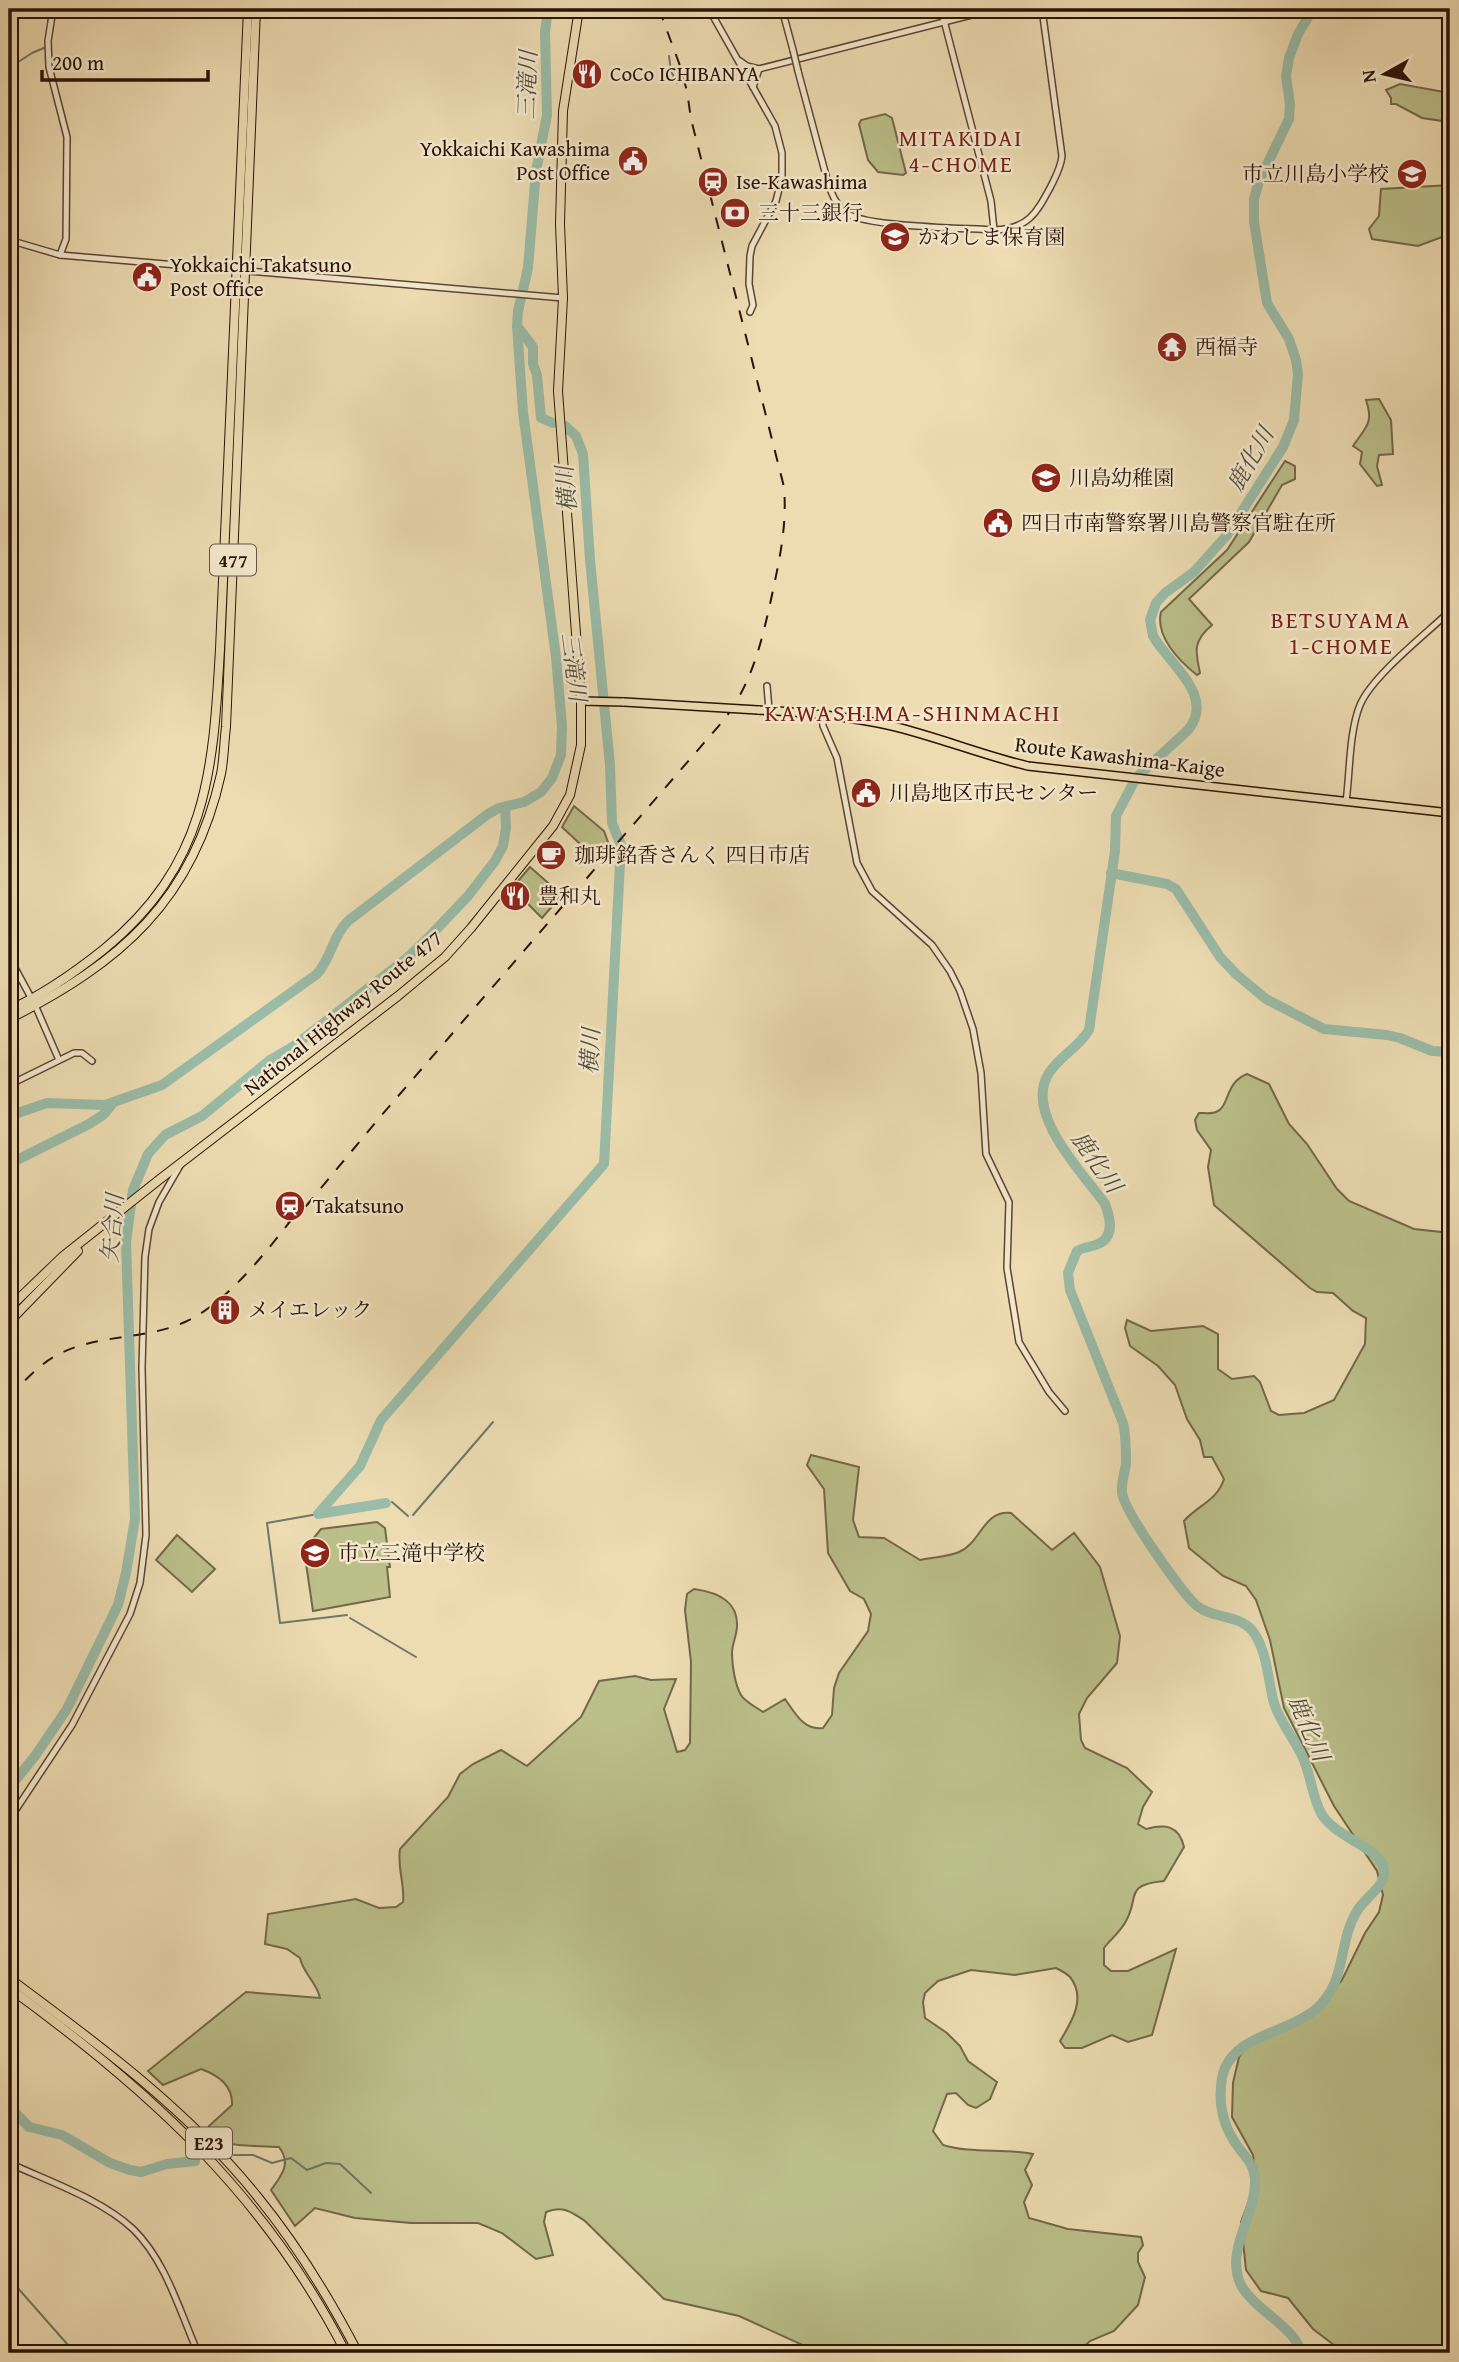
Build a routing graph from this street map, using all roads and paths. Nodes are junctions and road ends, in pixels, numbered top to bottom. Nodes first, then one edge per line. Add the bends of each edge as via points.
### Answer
1 (53, 9) edge
2 (248, 9) edge
3 (256, 9) edge
4 (579, 9) edge
5 (709, 9) edge
6 (782, 9) edge
7 (941, 9) edge
8 (995, 9) edge
9 (1042, 9) edge
10 (944, 22) junction
11 (737, 58) junction
12 (760, 69) junction
13 (753, 87) junction
14 (994, 230) junction
15 (9, 240) edge
16 (60, 255) junction
17 (241, 272) junction
18 (563, 298) junction
19 (750, 312) dead end
20 (1450, 611) edge
21 (767, 686) dead end
22 (581, 701) junction
23 (769, 710) junction
24 (822, 714) junction
25 (1346, 802) junction
26 (1450, 813) edge
27 (9, 957) edge
28 (33, 1002) junction
29 (9, 1010) edge
30 (9, 1021) edge
31 (59, 1060) junction
32 (92, 1061) dead end
33 (9, 1085) edge
34 (183, 1161) junction
35 (110, 1220) junction
36 (10, 1304) edge
37 (18, 1312) junction
38 (9, 1322) edge
39 (1065, 1411) dead end
40 (9, 1820) edge
41 (9, 1978) edge
42 (9, 1988) edge
43 (9, 2163) edge
44 (198, 2353) edge
45 (346, 2353) edge
46 (358, 2353) edge

1 - 16 street via 50,72 67,137 66,239
2 - 17 highway, 477
3 - 17 highway, 477
4 - 18 highway, National Highway Route 477 via 563,111
5 - 11 street
6 - 14 street, bridge via 828,183 842,209 867,221
7 - 10 street
8 - 10 street
9 - 14 street via 1062,160 1031,218 1011,229
10 - 12 street
10 - 14 street via 988,185
11 - 12 street
11 - 13 street
12 - 13 street
13 - 19 street via 779,137 783,167 776,201 752,246
15 - 16 street
16 - 17 street
17 - 18 street
17 - 28 highway, 477 via 226,727 212,806 173,893 150,922 96,970
18 - 22 highway, National Highway Route 477 via 558,391
20 - 25 street via 1365,696 1356,721
21 - 23 street
22 - 23 main road, Route Kawashima-Kaige, bridge
22 - 34 highway, National Highway Route 477 via 582,745 570,795 553,826 471,928 398,996
23 - 24 main road, Route Kawashima-Kaige
24 - 25 main road, Route Kawashima-Kaige via 896,727 1028,766
24 - 39 street via 862,876 879,900 932,945 965,1002 981,1073 984,1147 1009,1202 1007,1268 1019,1342
25 - 26 main road, Route Kawashima-Kaige
27 - 28 street
28 - 29 highway, 477
28 - 30 highway, 477
28 - 31 street
31 - 32 street via 82,1053
31 - 33 street
34 - 35 highway, National Highway Route 477
34 - 40 street via 159,1202 145,1257 146,1535 140,1583 122,1631 72,1725
35 - 36 highway, National Highway Route 477
35 - 37 highway, National Highway Route 477
36 - 37 highway
37 - 38 highway, National Highway Route 477
41 - 46 highway, E23 via 141,2080 222,2156 292,2242
42 - 45 highway, E23 via 141,2094 240,2191 282,2245
43 - 44 street via 102,2207 134,2230 162,2270

